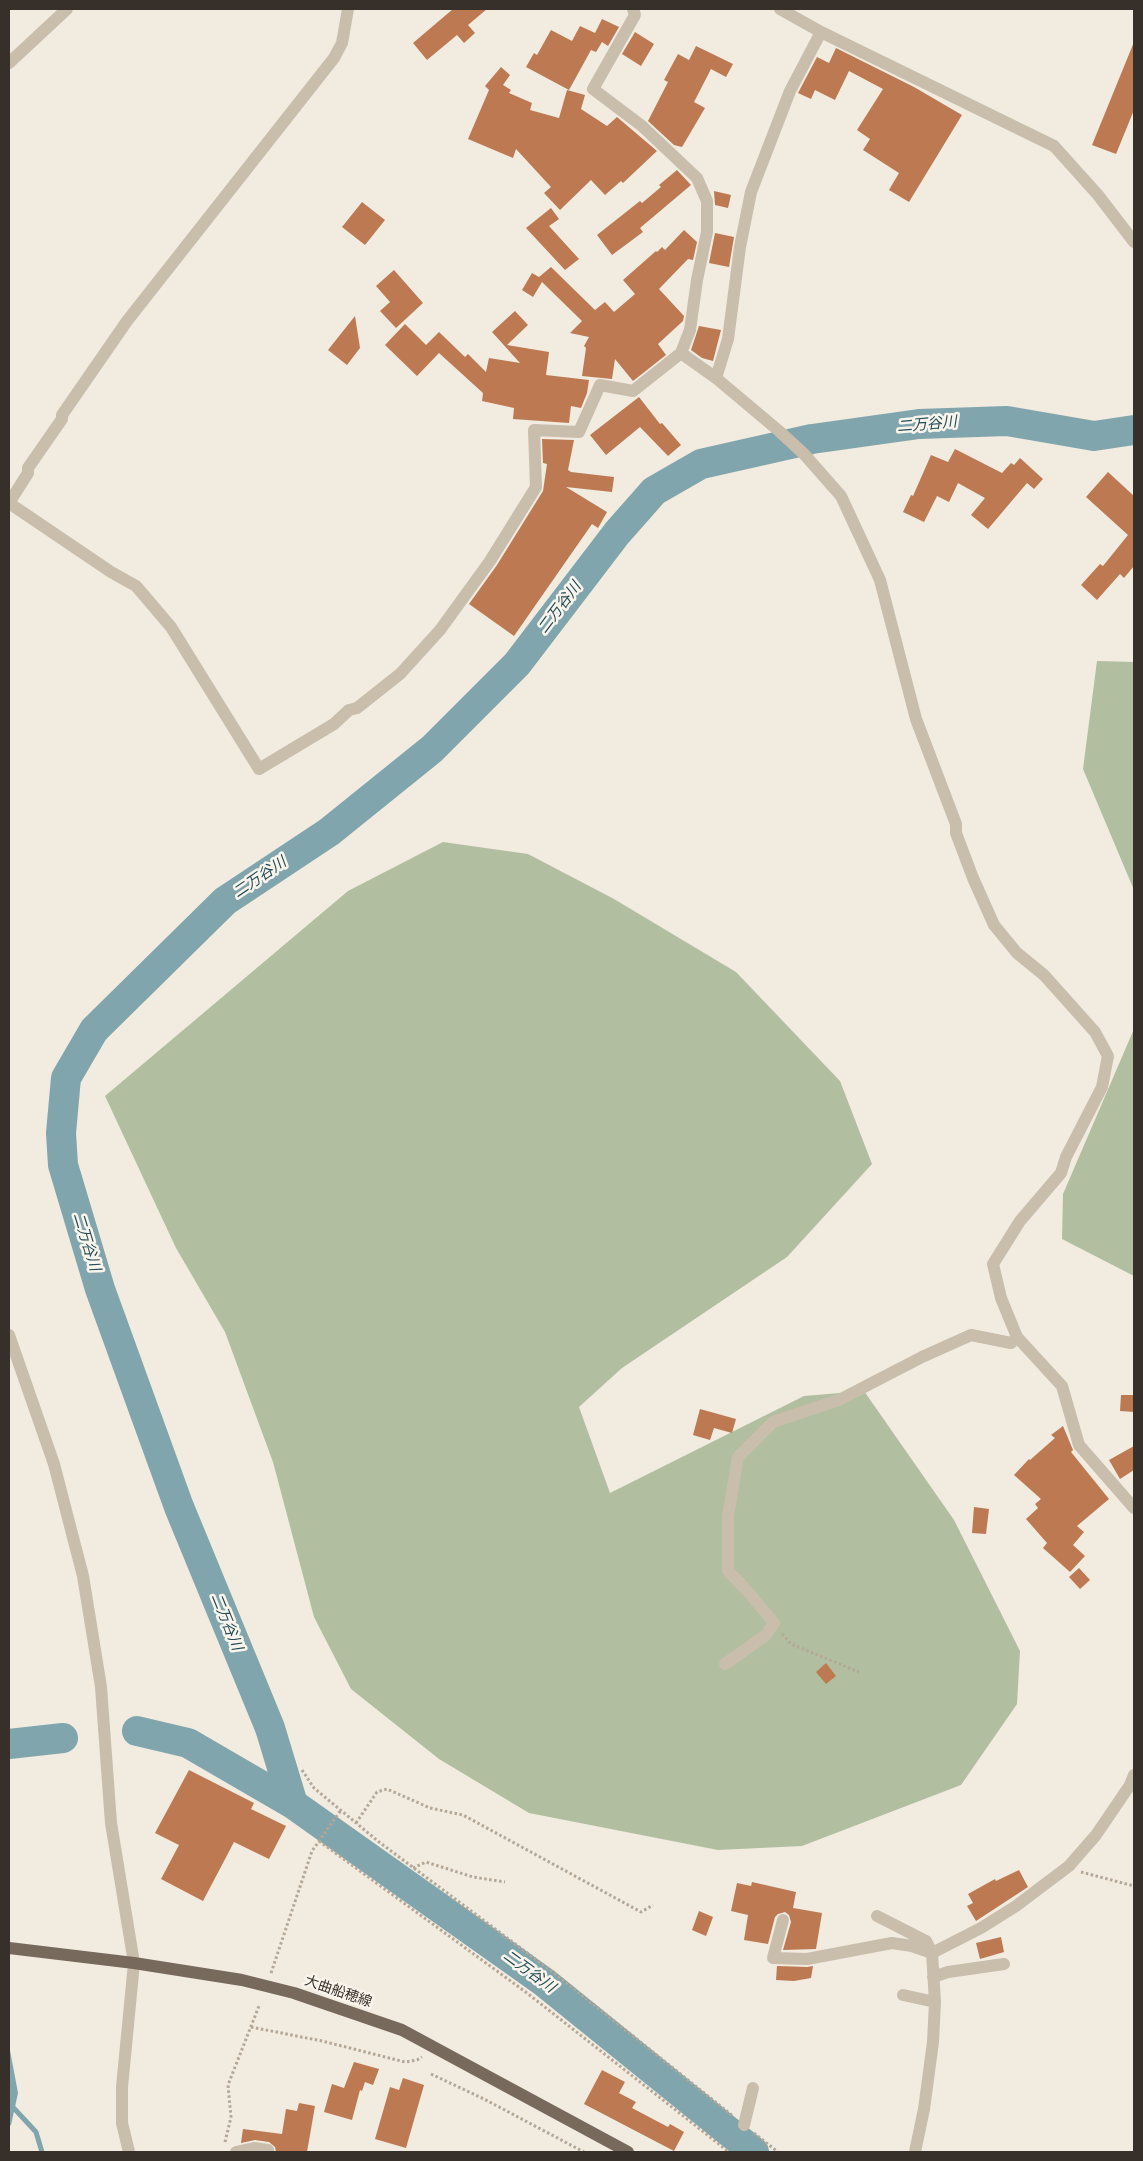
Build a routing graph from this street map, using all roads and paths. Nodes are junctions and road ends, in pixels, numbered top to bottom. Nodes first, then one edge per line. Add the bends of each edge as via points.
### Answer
1 (67, 9) edge
2 (348, 9) edge
3 (634, 9) edge
4 (780, 9) edge
5 (821, 32) junction
6 (9, 63) edge
7 (1134, 242) edge
8 (681, 353) junction
9 (716, 378) junction
10 (9, 1335) edge
11 (1017, 1336) junction
12 (1134, 1508) edge
13 (774, 1623) junction
14 (725, 1664) dead end
15 (858, 1672) dead end
16 (302, 1770) dead end
17 (1134, 1775) edge
18 (341, 1810) junction
19 (356, 1823) junction
20 (321, 1839) junction
21 (1069, 1866) junction
22 (413, 1868) junction
23 (505, 1882) dead end
24 (1134, 1886) edge
25 (652, 1905) dead end
26 (878, 1916) dead end
27 (783, 1920) dead end
28 (9, 1948) edge
29 (932, 1953) junction
30 (134, 1964) junction
31 (1004, 1964) dead end
32 (270, 1973) dead end
33 (933, 1977) junction
34 (903, 1995) dead end
35 (935, 2002) junction
36 (258, 2006) dead end
37 (251, 2027) junction
38 (432, 2046) junction
39 (431, 2074) dead end
40 (753, 2088) dead end
41 (744, 2125) junction
42 (224, 2145) dead end
43 (268, 2150) dead end
44 (129, 2152) edge
45 (236, 2152) edge
46 (584, 2152) edge
47 (628, 2152) edge
48 (728, 2152) edge
49 (778, 2152) edge
50 (915, 2152) edge

1 - 6 street
2 - 8 street via 342,43 334,58 127,321 62,415 9,502 136,586 171,627 259,769 364,702 400,674 440,630 490,561 536,487 534,430 579,432 600,385 633,390
3 - 8 street via 635,15 593,89 642,126 697,178 707,201 708,232 690,330
4 - 5 street
5 - 7 street via 1054,146
5 - 9 street via 790,91 751,192 728,339
8 - 9 street
9 - 11 street via 804,454 841,496 880,580 916,718 956,824 956,834 969,869 994,925 1095,1032 1108,1056 1102,1087 1061,1173 1020,1221 993,1264 1001,1298
10 - 30 street via 54,1464 83,1576 101,1687 111,1823
11 - 12 street via 1062,1386 1079,1445
11 - 13 street via 1010,1343 971,1335 839,1400 773,1422 738,1457 728,1516 728,1571
13 - 14 street via 766,1635
13 - 15 path via 791,1644
16 - 18 path via 314,1788
17 - 21 street via 1096,1835
18 - 19 path
18 - 20 path
19 - 22 path
19 - 25 path via 376,1792 387,1789 430,1808 463,1815 641,1912
20 - 32 path via 312,1851
20 - 48 path via 528,1993
21 - 24 path
21 - 29 street via 1016,1906
22 - 23 path via 426,1862 473,1877
22 - 41 path via 558,1976
26 - 29 street via 926,1941
27 - 29 street via 773,1958 807,1959 892,1943
28 - 30 main road, 大曲船穂線
29 - 33 street
30 - 38 main road, 大曲船穂線 via 242,1980 294,1993 402,2030
30 - 44 street via 122,2087 122,2123
31 - 33 street
33 - 35 street
34 - 35 street
35 - 50 street via 934,2042
36 - 37 path
37 - 38 path via 405,2062 417,2060
37 - 42 path via 228,2085 231,2118
38 - 47 main road, 大曲船穂線
39 - 46 path
40 - 41 street
41 - 49 path
43 - 45 street via 254,2148

